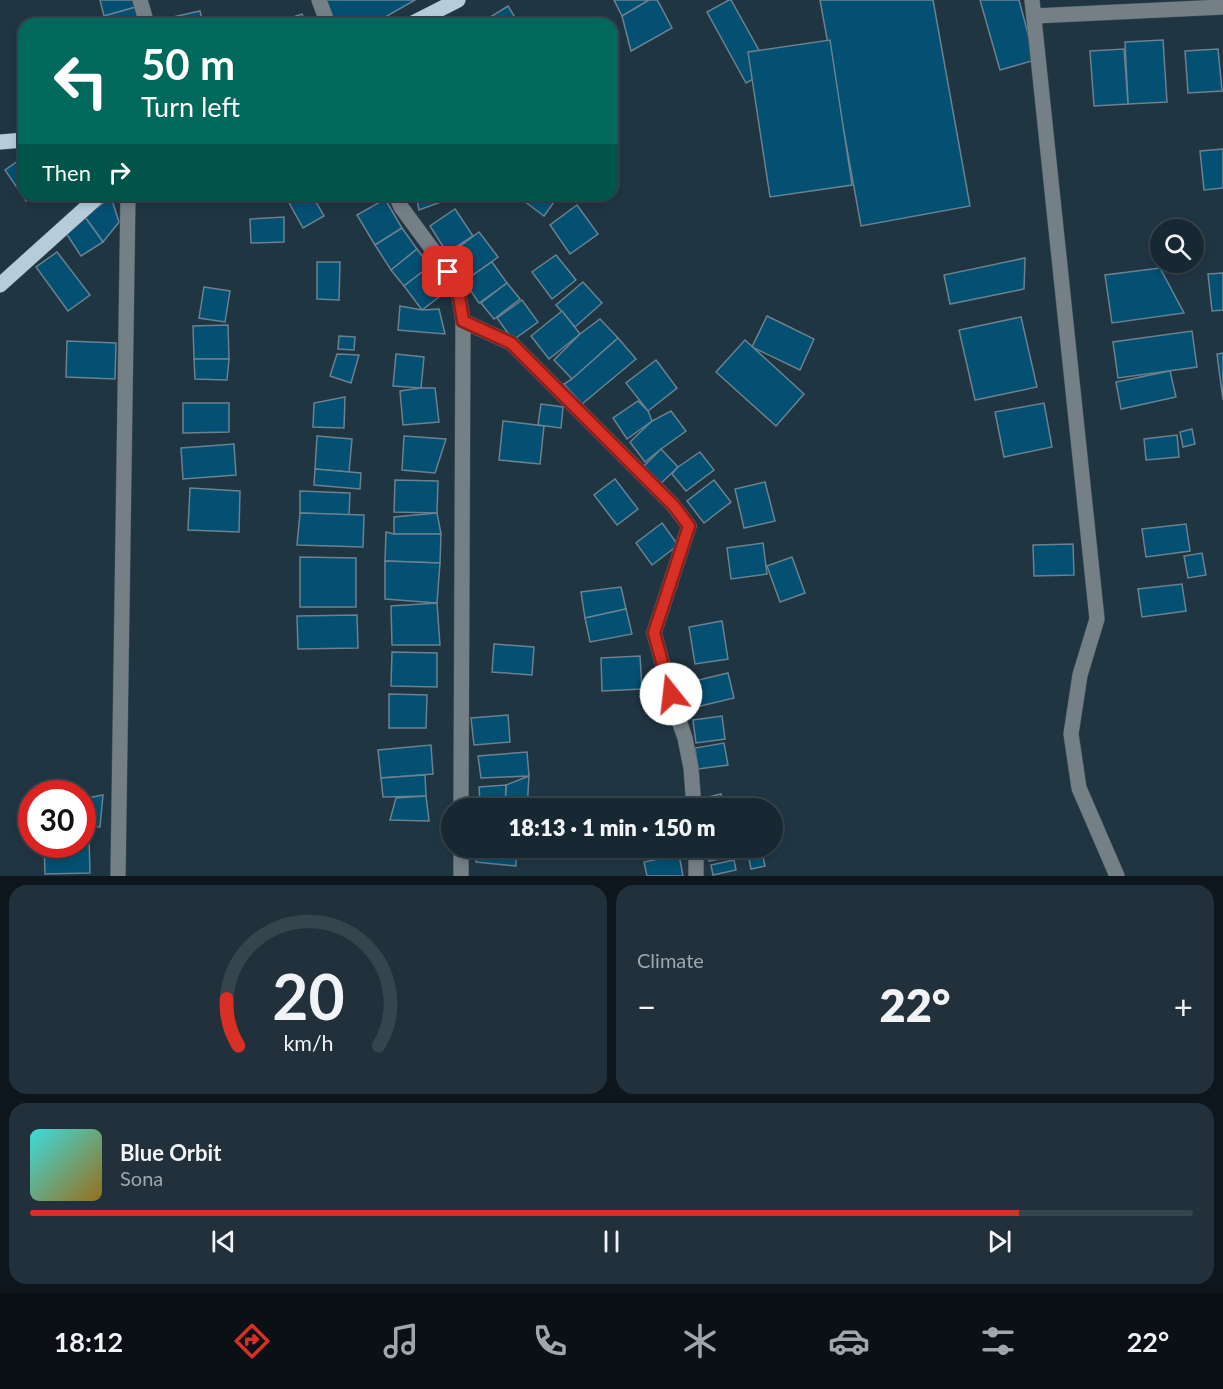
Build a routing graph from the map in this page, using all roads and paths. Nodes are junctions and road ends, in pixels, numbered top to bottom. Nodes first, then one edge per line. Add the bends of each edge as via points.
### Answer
1 (140, 0) edge
2 (319, 0) edge
3 (458, 0) edge
4 (1032, 0) edge
5 (1223, 7) edge
6 (1034, 16) junction
7 (145, 18) edge
8 (326, 18) edge
9 (423, 18) edge
10 (18, 140) edge
11 (0, 142) edge
12 (93, 201) edge
13 (128, 201) edge
14 (398, 201) edge
15 (0, 285) edge
16 (463, 321) junction
17 (461, 798) edge
18 (693, 798) edge
19 (461, 858) edge
20 (696, 858) edge
21 (118, 876) edge
22 (461, 876) edge
23 (696, 876) edge
24 (1118, 876) edge

1 - 7 street
2 - 8 street
3 - 9 main road
4 - 6 street
5 - 6 street
6 - 24 street via 1097,620 1080,675 1071,734 1079,788
10 - 11 main road
12 - 15 main road
13 - 21 street
14 - 16 street via 457,283
16 - 17 street
16 - 18 street via 511,343 674,506 689,526 654,633 685,738
19 - 22 street
20 - 23 street

